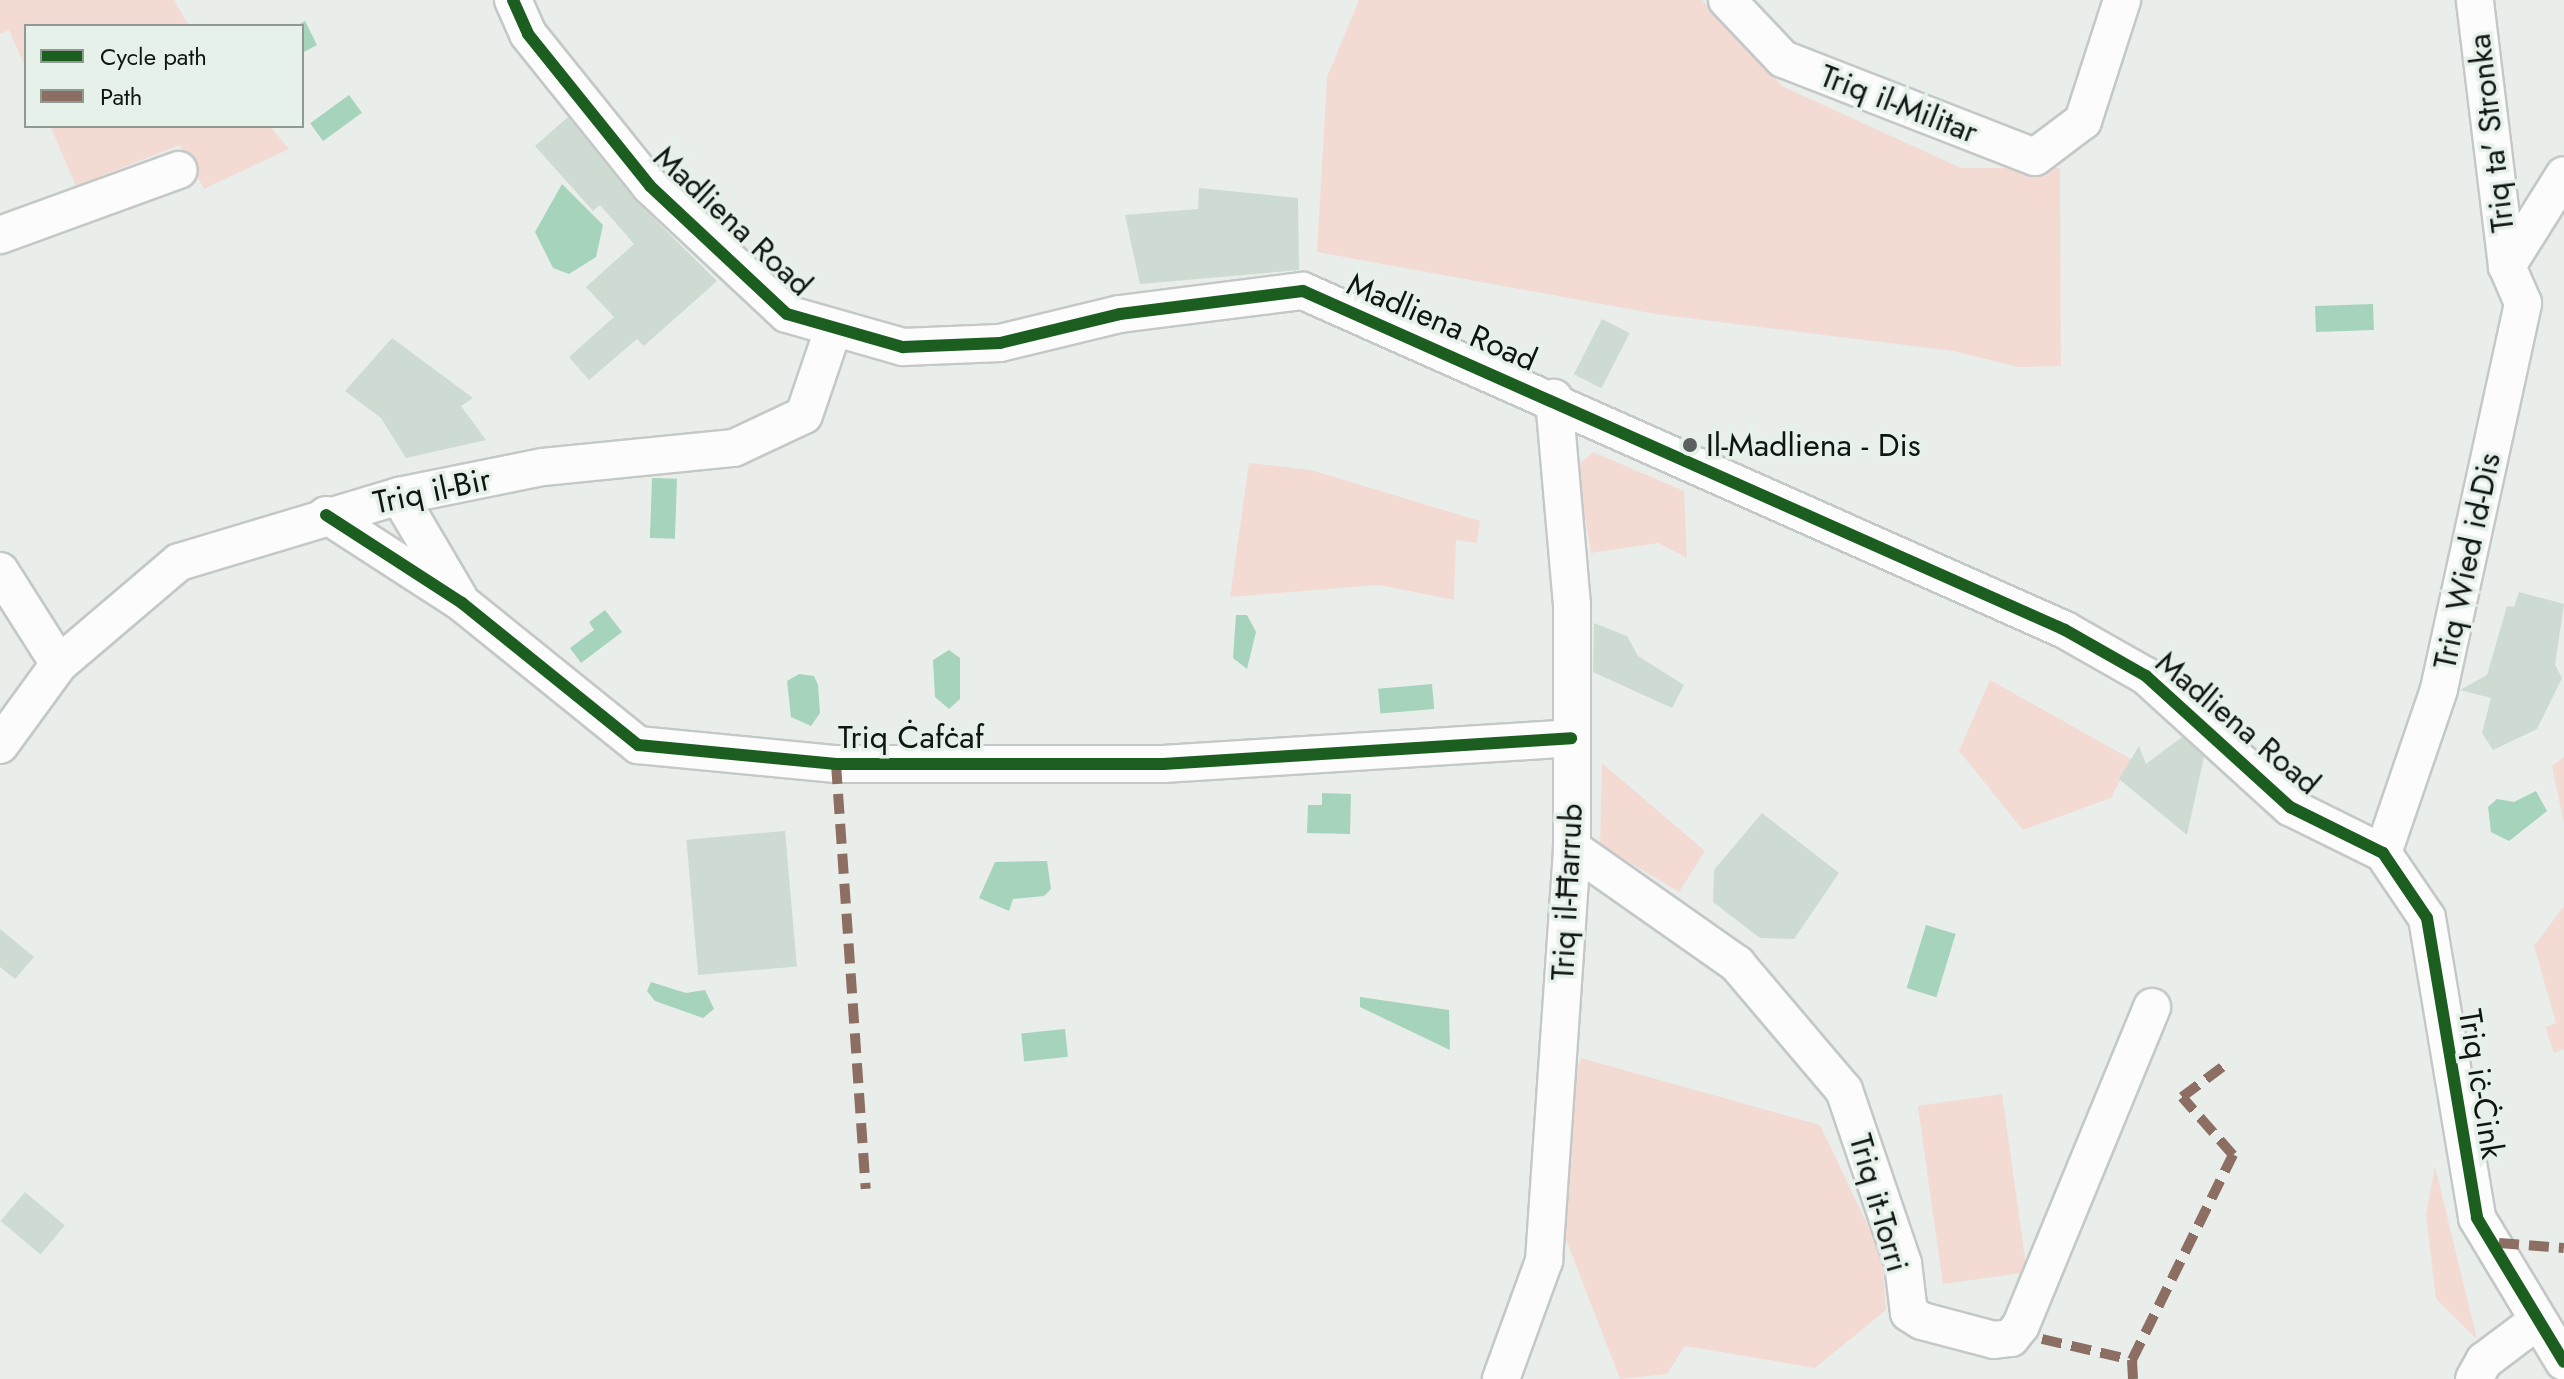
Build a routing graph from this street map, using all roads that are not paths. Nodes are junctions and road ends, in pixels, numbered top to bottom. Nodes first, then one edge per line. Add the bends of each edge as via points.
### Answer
1 (513, 0) edge
2 (1727, 0) edge
3 (2122, 0) edge
4 (2475, 0) edge
5 (179, 170) dead end
6 (2564, 175) edge
7 (0, 235) edge
8 (2507, 266) junction
9 (833, 330) junction
10 (1554, 398) junction
11 (399, 496) junction
12 (326, 515) junction
13 (0, 571) edge
14 (462, 603) junction
15 (59, 664) junction
16 (1571, 738) junction
17 (0, 745) edge
18 (1572, 848) junction
19 (2383, 853) junction
20 (2152, 1007) dead end
21 (2536, 1322) junction
22 (2564, 1362) edge
23 (1501, 1379) edge
24 (2474, 1379) edge

1 - 9 street, Madliena Road via 528,34 650,186 787,314
2 - 3 street, Triq il-Militar via 1783,59 2035,157 2083,121
4 - 8 street, Triq ta' Stronka
5 - 7 street
6 - 8 street
8 - 19 street, Triq Wied id-Dis via 2523,303 2439,689
9 - 10 street, Madliena Road via 903,347 1000,343 1120,314 1303,291
9 - 11 street, Triq il-Bir via 804,415 734,448 543,467
10 - 16 street, Triq il-Ħarrub via 1572,605
10 - 19 street, Madliena Road via 2065,630 2146,676 2290,807
11 - 12 street, Triq il-Bir
11 - 14 street, Triq Ċafċaf
12 - 14 street, Triq Ċafċaf
12 - 15 street, Triq il-Bir via 179,562
13 - 15 street
14 - 16 street, Triq Ċafċaf via 638,745 836,764 1163,764
15 - 17 street, Triq il-Bir
16 - 18 street, Triq il-Ħarrub
18 - 20 street, Triq it-Torri via 1737,964 1844,1090 1903,1263 1909,1313 1922,1321 1994,1340 2011,1338 2021,1325
18 - 23 street, Triq il-Ħarrub via 1544,1261
19 - 21 street, Triq iċ-Ċink via 2427,918 2477,1218
21 - 22 street
21 - 24 street via 2484,1361

